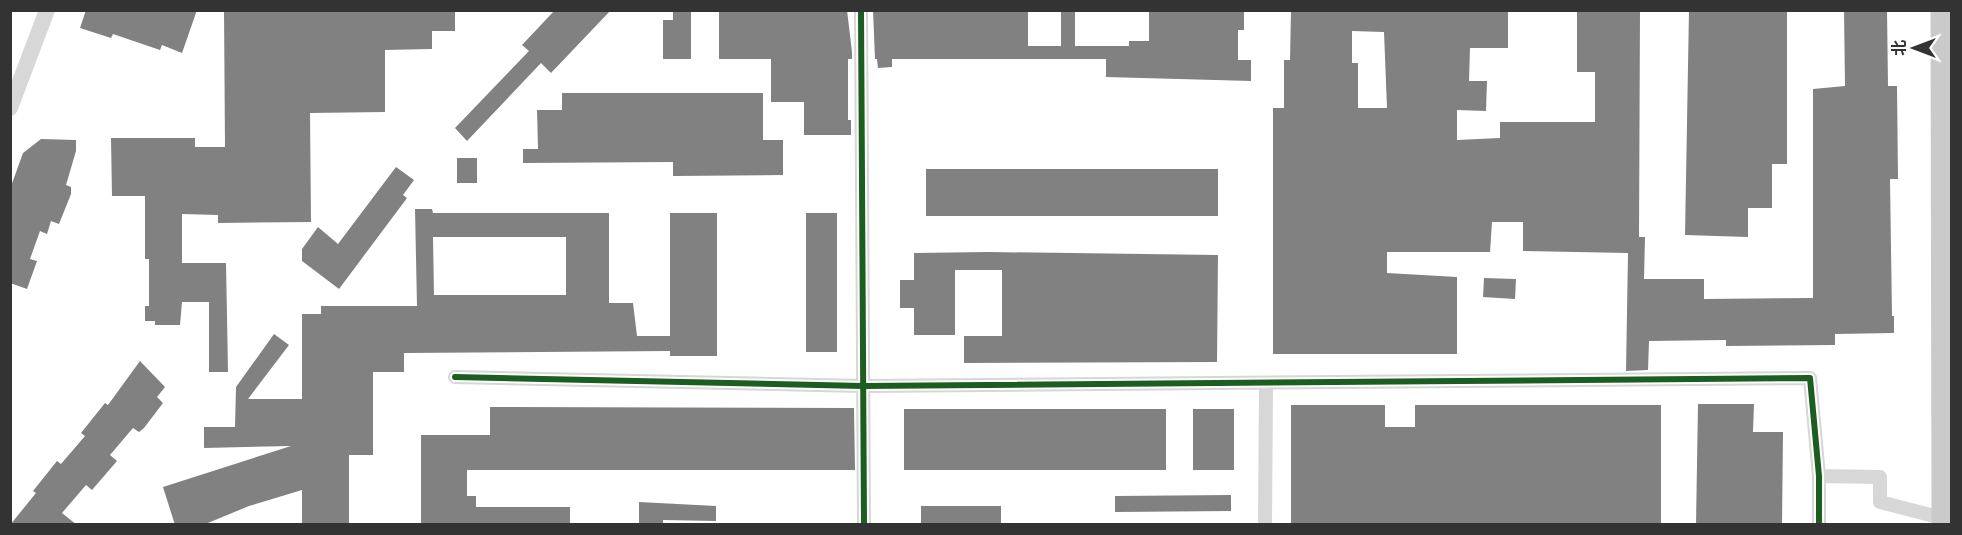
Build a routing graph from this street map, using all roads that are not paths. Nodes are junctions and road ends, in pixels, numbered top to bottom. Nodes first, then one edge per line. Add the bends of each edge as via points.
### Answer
1 (47, 10) edge
2 (861, 10) edge
3 (1941, 10) edge
4 (10, 108) edge
5 (455, 377) dead end
6 (1266, 383) junction
7 (863, 386) junction
8 (1820, 476) junction
9 (1945, 520) edge
10 (864, 525) edge
11 (1265, 525) edge
12 (1819, 525) edge

1 - 4 street
2 - 7 street
3 - 9 main road
5 - 7 street
6 - 7 street
6 - 8 street via 1809,378
6 - 11 street
7 - 10 street
8 - 9 street via 1880,477 1880,502
8 - 12 street

